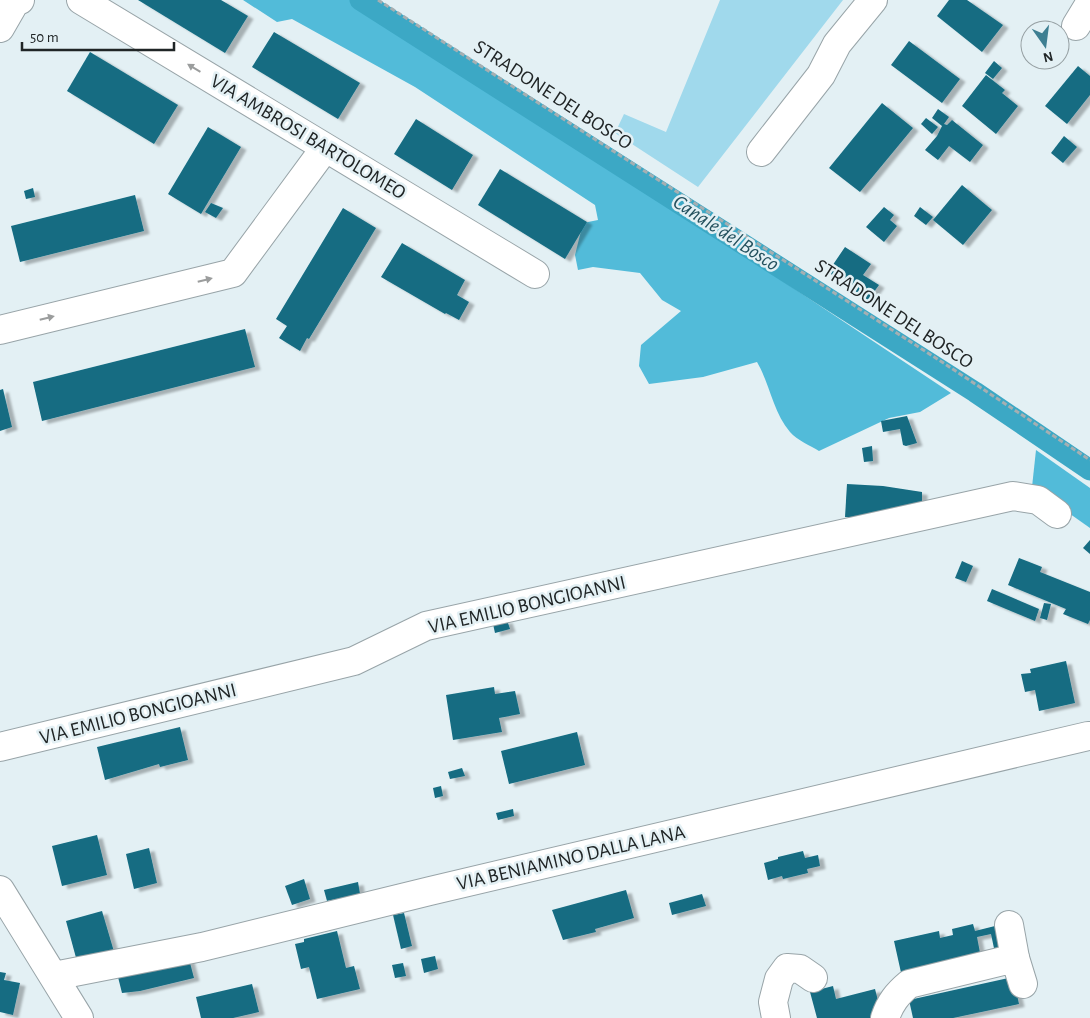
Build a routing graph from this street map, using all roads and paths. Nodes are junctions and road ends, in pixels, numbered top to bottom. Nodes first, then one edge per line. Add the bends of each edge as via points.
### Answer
1 (20, 0) edge
2 (81, 0) edge
3 (378, 0) edge
4 (873, 0) edge
5 (1090, 4) edge
6 (1076, 26) dead end
7 (0, 28) edge
8 (325, 148) junction
9 (761, 152) dead end
10 (535, 274) dead end
11 (0, 330) edge
12 (1090, 460) edge
13 (1057, 514) dead end
14 (1088, 736) dead end
15 (0, 747) edge
16 (0, 890) edge
17 (1009, 926) dead end
18 (1015, 958) junction
19 (54, 976) junction
20 (813, 978) dead end
21 (1022, 984) dead end
22 (79, 1018) edge
23 (776, 1018) edge
24 (885, 1018) edge

1 - 7 street via 15,2
8 -> 2 street, VIA AMBROSI BARTOLOMEO
3 - 12 path, STRADONE DEL BOSCO
4 - 9 street via 837,44 821,75
5 - 6 street
8 - 10 street, VIA AMBROSI BARTOLOMEO
11 -> 8 street via 233,274
13 - 15 street, VIA EMILIO BONGIOANNI via 1038,500 1013,496 426,626 354,661
14 - 19 street, VIA BENIAMINO DALLA LANA via 202,947
16 - 19 street
17 - 18 street
18 - 21 street
18 - 24 street via 909,984 889,1006
19 - 22 street
20 - 23 street via 800,969 787,968 779,979 772,1002

